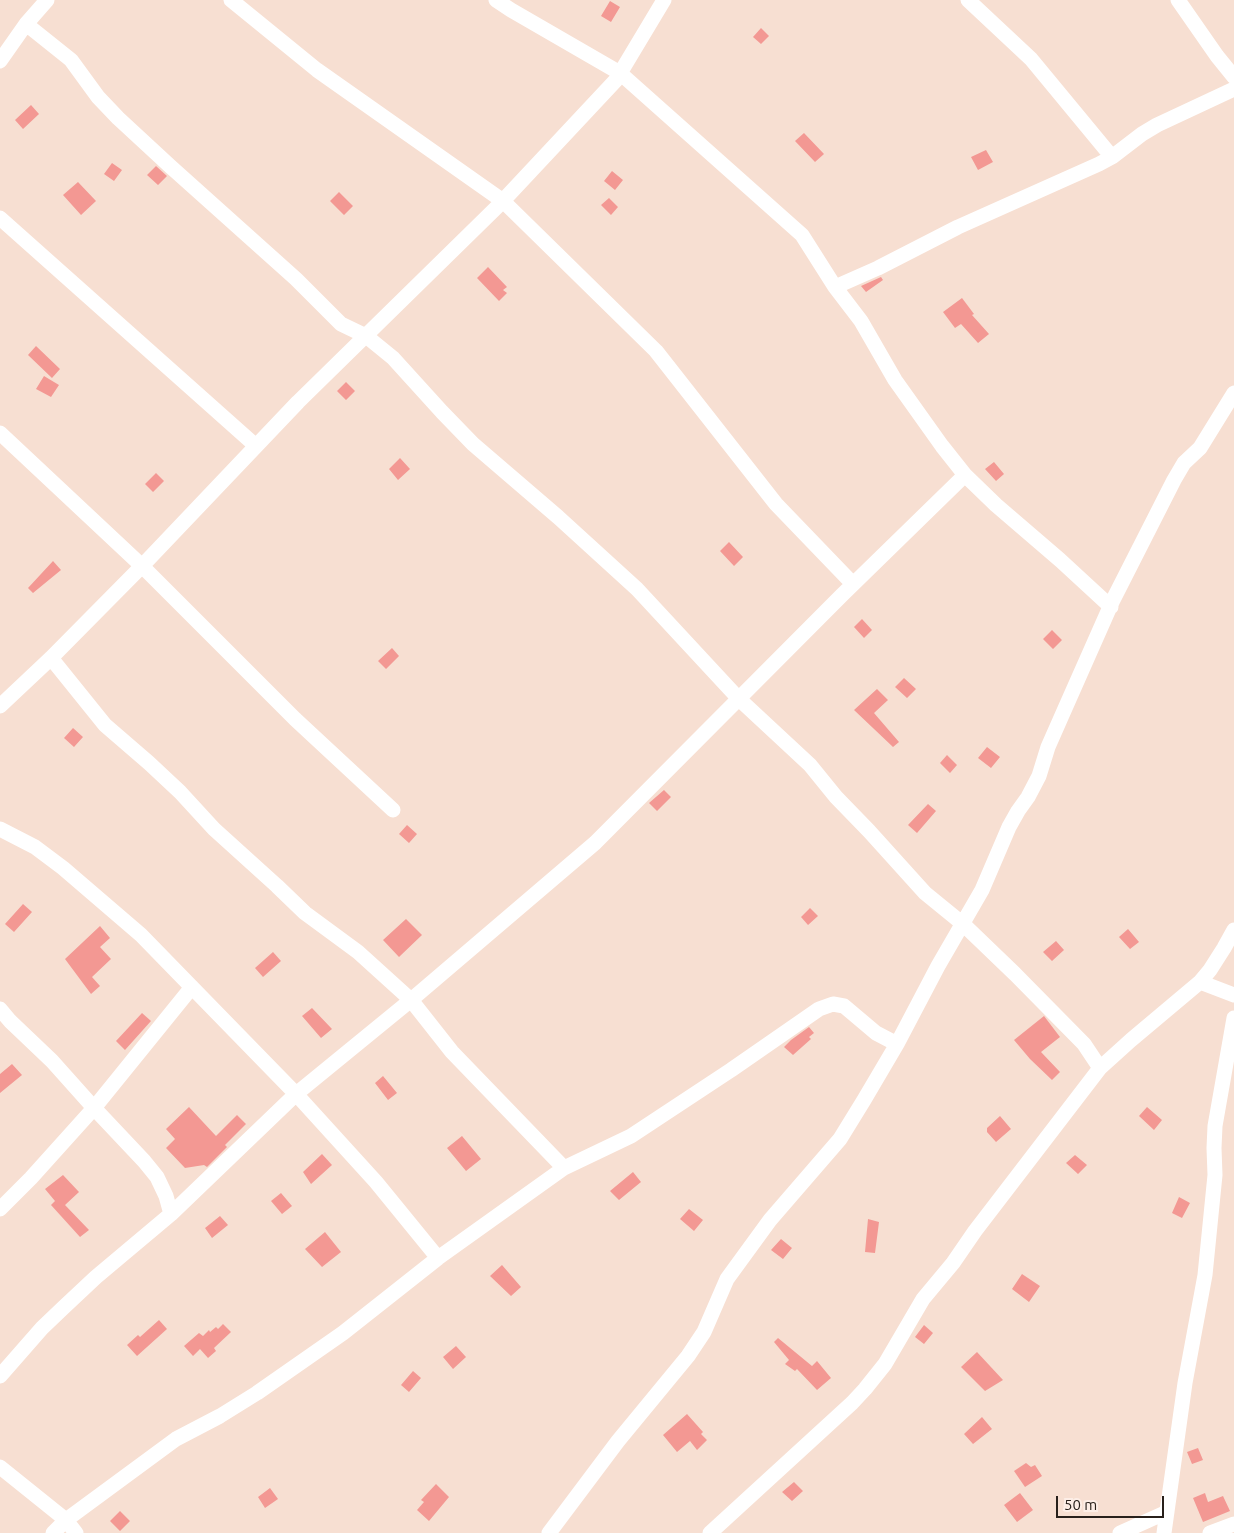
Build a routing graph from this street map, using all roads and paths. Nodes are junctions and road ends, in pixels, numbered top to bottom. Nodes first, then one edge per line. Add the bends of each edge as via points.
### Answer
1 (47, 0) edge
2 (231, 0) edge
3 (496, 0) edge
4 (664, 0) edge
5 (968, 0) edge
6 (1178, 0) edge
7 (26, 24) junction
8 (0, 61) edge
9 (620, 73) junction
10 (1234, 77) edge
11 (1234, 89) edge
12 (1112, 157) junction
13 (503, 201) junction
14 (0, 218) edge
15 (835, 288) junction
16 (366, 336) junction
17 (1234, 393) edge
18 (0, 433) edge
19 (256, 446) junction
20 (965, 475) junction
21 (142, 566) junction
22 (853, 584) junction
23 (1111, 607) junction
24 (51, 658) junction
25 (739, 699) junction
26 (0, 706) edge
27 (393, 810) dead end
28 (0, 829) edge
29 (963, 924) junction
30 (1234, 930) edge
31 (1200, 982) junction
32 (192, 987) junction
33 (1234, 995) edge
34 (411, 1000) junction
35 (0, 1009) edge
36 (1234, 1018) edge
37 (897, 1044) junction
38 (1100, 1068) junction
39 (296, 1094) junction
40 (94, 1108) junction
41 (564, 1168) junction
42 (0, 1209) edge
43 (171, 1214) junction
44 (438, 1258) junction
45 (0, 1376) edge
46 (0, 1467) edge
47 (1167, 1512) junction
48 (66, 1520) junction
49 (1234, 1524) edge
50 (53, 1533) edge
51 (76, 1533) edge
52 (549, 1533) edge
53 (710, 1533) edge
54 (1120, 1533) edge
55 (1164, 1533) edge
56 (1210, 1533) edge

1 - 7 street
2 - 13 street via 317,70
3 - 9 street
4 - 9 street
5 - 12 street via 1031,59
6 - 10 street
7 - 8 street
7 - 16 street via 71,60 118,118 296,279 341,324
9 - 13 street
9 - 15 street via 802,235
11 - 12 street via 1157,125
12 - 15 street via 958,227
13 - 16 street
13 - 22 street via 656,351 776,504
14 - 19 street
15 - 20 street via 861,321 901,388
16 - 19 street
16 - 25 street via 392,358 473,444 637,589
17 - 23 street via 1200,448 1184,463 1174,480
18 - 21 street
19 - 21 street
20 - 22 street
20 - 23 street
21 - 24 street
21 - 27 street via 295,719
22 - 25 street
23 - 29 street via 1062,713 1028,798 1009,827 982,890
24 - 26 street
24 - 34 street via 105,725 174,786 214,829 305,913 358,952
25 - 29 street via 810,766 924,893
25 - 34 street via 594,843
28 - 32 street via 35,847 64,868 141,934
29 - 37 street
29 - 38 street via 1084,1044
30 - 31 street
31 - 33 street
31 - 38 street
32 - 39 street
32 - 40 street
34 - 39 street
34 - 41 street via 452,1052
35 - 40 street
36 - 47 street via 1215,1126 1215,1175 1206,1275 1185,1382
37 - 41 street via 876,1033 844,1006 833,1004 819,1009 631,1136
37 - 52 street via 840,1139 770,1220 727,1279 704,1332 688,1356 618,1441
38 - 53 street via 923,1299 885,1364 841,1413
39 - 43 street
39 - 44 street via 376,1182
40 - 42 street
40 - 43 street via 157,1177
41 - 44 street
43 - 45 street via 64,1307
44 - 48 street via 343,1334 227,1412 176,1439
46 - 48 street
47 - 54 street
47 - 55 street
48 - 50 street
48 - 51 street
49 - 56 street

